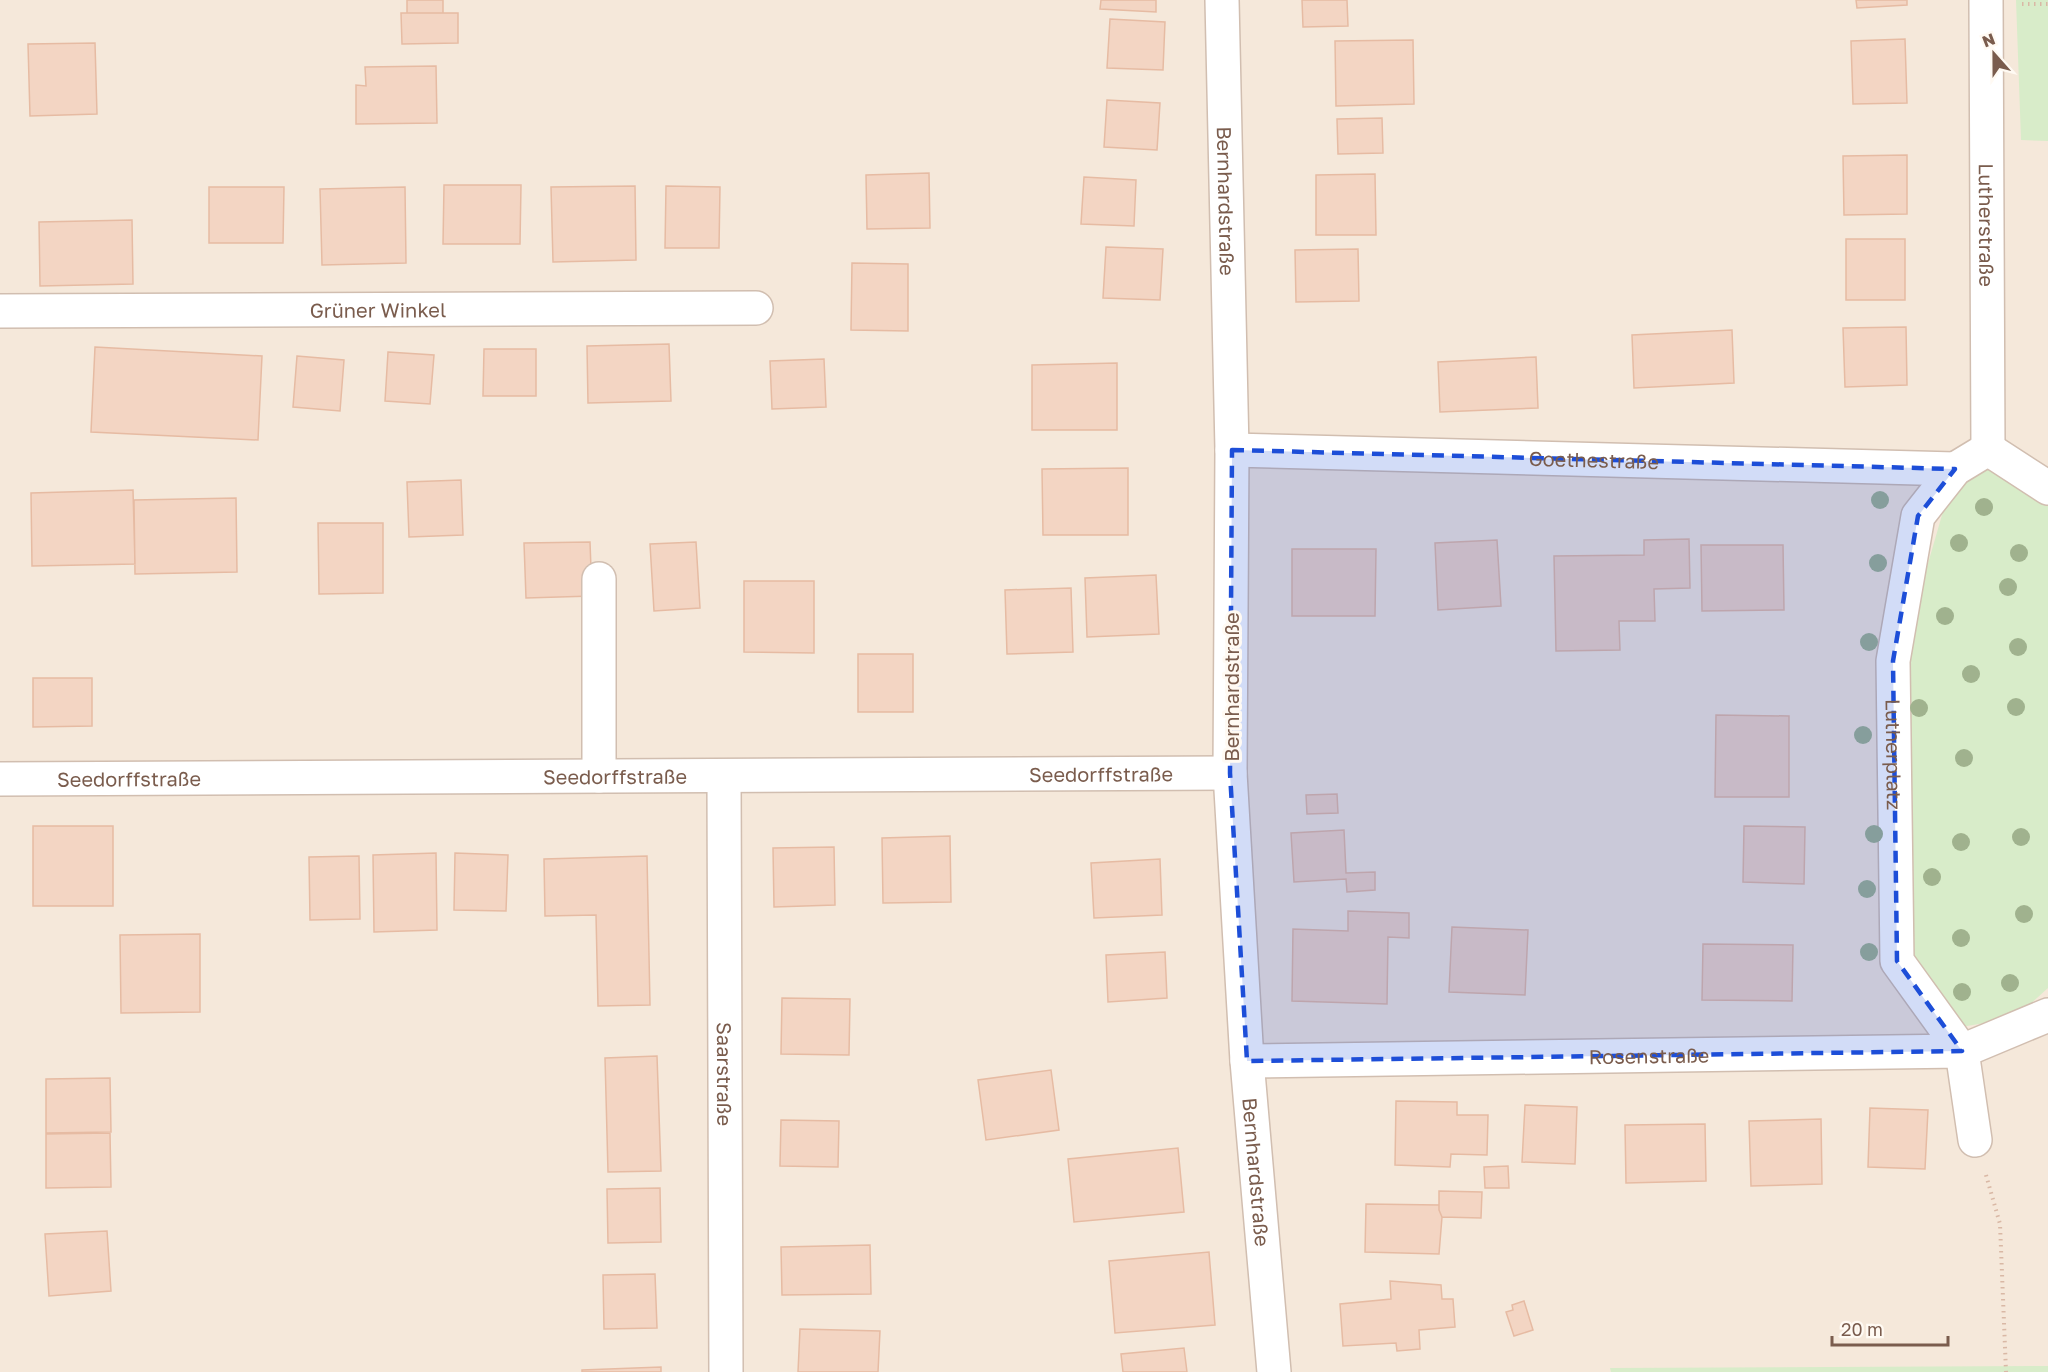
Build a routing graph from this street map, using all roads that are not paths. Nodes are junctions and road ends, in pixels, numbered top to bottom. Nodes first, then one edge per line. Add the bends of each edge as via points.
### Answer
1 (1222, 0) edge
2 (1986, 0) edge
3 (756, 308) dead end
4 (0, 311) edge
5 (1988, 449) junction
6 (1232, 450) junction
7 (1954, 468) junction
8 (2048, 488) edge
9 (599, 579) dead end
10 (1230, 773) junction
11 (724, 776) junction
12 (598, 777) junction
13 (0, 779) edge
14 (2048, 1015) edge
15 (1962, 1051) junction
16 (1247, 1061) junction
17 (1976, 1140) road end
18 (726, 1372) edge
19 (1274, 1372) edge

1 - 6 street, Bernhardstraße
2 - 5 street, Lutherstraße
3 - 4 street, Grüner Winkel
5 - 7 street, Lutherplatz
5 - 8 street
6 - 7 street, Goethestraße
6 - 10 street, Bernhardstraße
7 - 15 street, Lutherplatz via 1918,516 1893,661 1897,961
9 - 12 street
10 - 11 street, Seedorffstraße
10 - 16 street, Bernhardstraße
11 - 12 street, Seedorffstraße
11 - 18 street, Saarstraße
12 - 13 street, Seedorffstraße
14 - 15 street
15 - 16 street, Rosenstraße
15 - 17 street
16 - 19 street, Bernhardstraße

